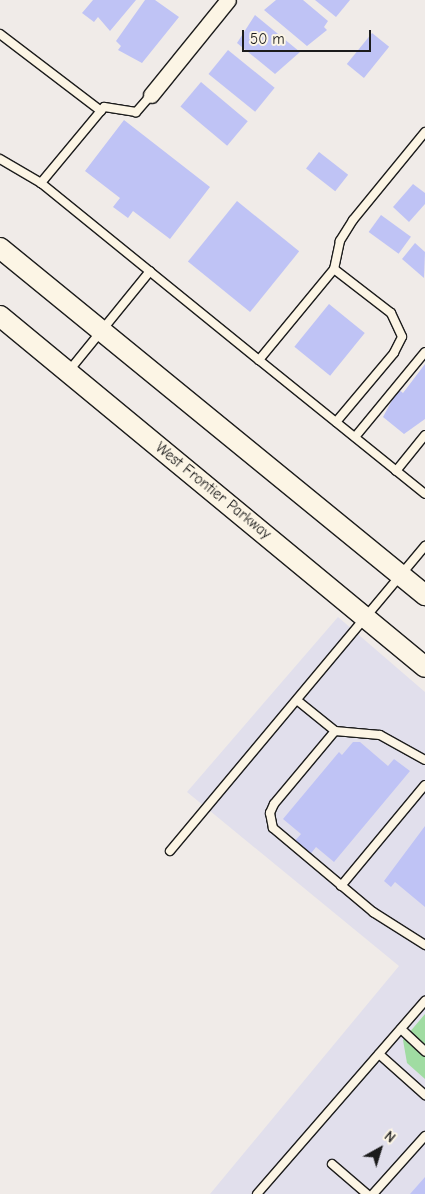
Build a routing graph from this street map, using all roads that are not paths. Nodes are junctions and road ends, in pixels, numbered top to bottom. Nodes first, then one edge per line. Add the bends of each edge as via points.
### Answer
1 (219, 3) edge
2 (0, 34) edge
3 (151, 95) joint
4 (101, 111) junction
5 (425, 132) edge
6 (418, 140) junction
7 (425, 146) edge
8 (0, 160) edge
9 (41, 183) junction
10 (0, 248) edge
11 (334, 269) junction
12 (150, 271) junction
13 (0, 316) edge
14 (101, 332) junction
15 (425, 352) edge
16 (259, 360) junction
17 (68, 372) junction
18 (336, 422) junction
19 (425, 435) edge
20 (355, 438) junction
21 (396, 471) junction
22 (425, 494) edge
23 (425, 546) edge
24 (402, 576) junction
25 (425, 595) edge
26 (367, 618) junction
27 (425, 667) edge
28 (298, 701) junction
29 (335, 731) junction
30 (425, 760) edge
31 (425, 785) edge
32 (170, 851) dead end
33 (340, 886) junction
34 (425, 945) edge
35 (425, 1001) edge
36 (400, 1030) junction
37 (425, 1051) edge
38 (379, 1054) junction
39 (425, 1095) edge
40 (425, 1136) edge
41 (332, 1164) dead end
42 (257, 1194) edge
43 (367, 1194) edge
44 (373, 1194) edge

1 - 3 street
2 - 4 lane
3 - 4 lane via 136,112 104,107
4 - 9 lane
5 - 6 lane
6 - 7 lane
6 - 11 lane via 353,220 340,240
8 - 9 lane
9 - 12 lane
10 - 14 street
11 - 16 lane
11 - 18 lane via 392,313 402,337 394,353
12 - 14 lane
12 - 16 lane
13 - 17 street, West Frontier Parkway
14 - 17 lane
14 - 24 street
15 - 20 lane
16 - 18 lane
17 - 26 street, West Frontier Parkway
18 - 20 lane
19 - 21 lane
20 - 21 lane
21 - 22 lane
23 - 24 lane
24 - 25 street
24 - 26 lane
26 - 27 street, West Frontier Parkway
26 - 28 lane
28 - 29 lane
28 - 32 lane
29 - 30 lane via 380,735
29 - 33 lane via 274,804 270,821 281,838
31 - 33 lane
33 - 34 lane
35 - 36 lane
36 - 37 lane
36 - 38 lane
38 - 39 lane
38 - 42 lane
40 - 44 lane
41 - 43 lane

